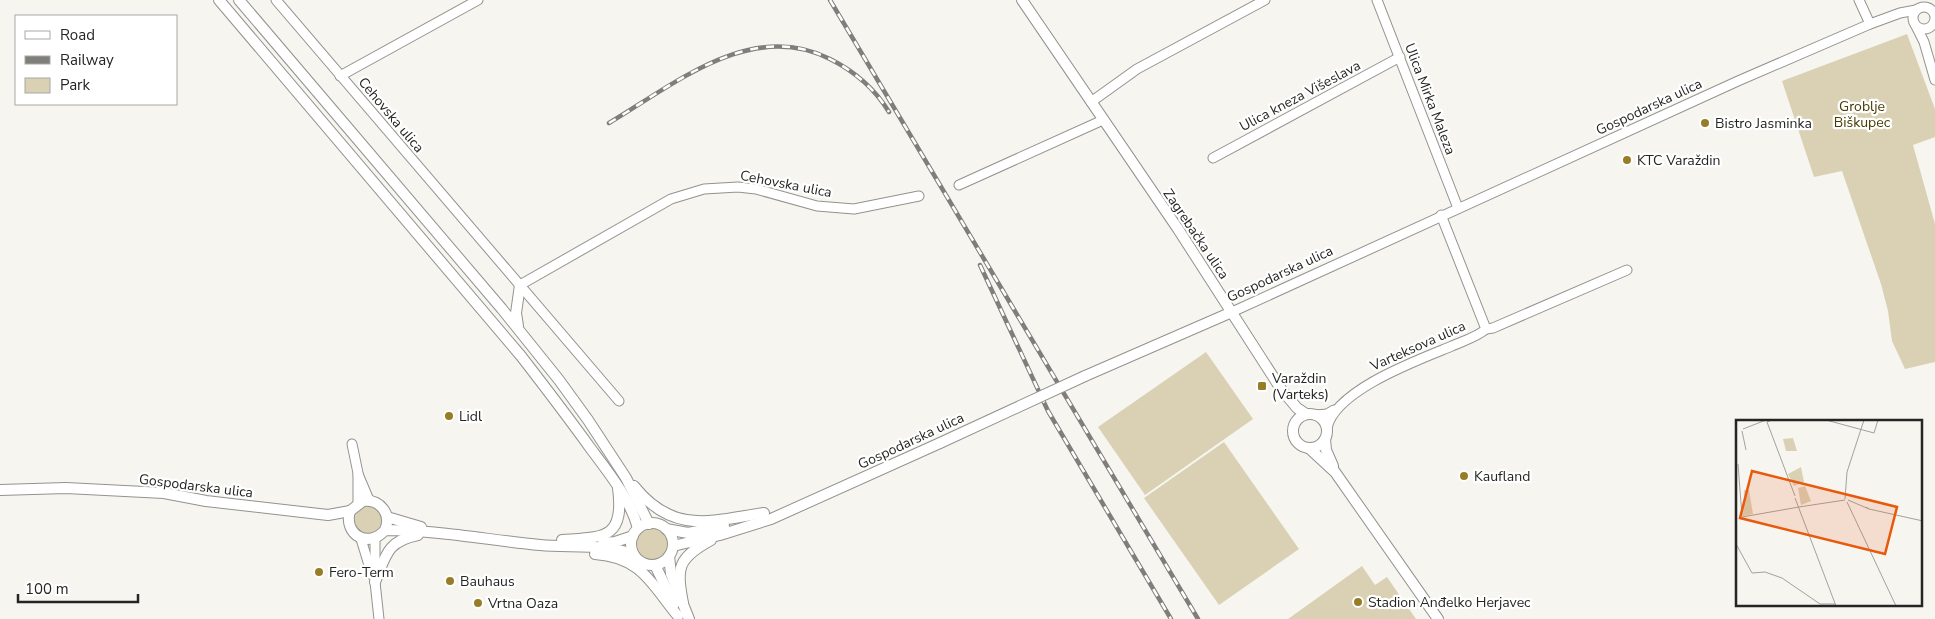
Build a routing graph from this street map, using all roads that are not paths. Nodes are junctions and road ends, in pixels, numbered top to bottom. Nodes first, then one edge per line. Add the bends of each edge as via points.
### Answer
1 (220, 0) edge
2 (239, 0) edge
3 (276, 0) edge
4 (478, 0) edge
5 (1022, 0) edge
6 (1265, 0) edge
7 (1377, 0) edge
8 (1859, 0) edge
9 (1932, 0) edge
10 (1919, 9) junction
11 (1895, 16) junction
12 (1934, 19) edge
13 (1870, 24) junction
14 (1915, 25) junction
15 (1928, 52) junction
16 (1400, 57) junction
17 (340, 76) junction
18 (1935, 80) edge
19 (1091, 102) junction
20 (1103, 120) junction
21 (1213, 158) dead end
22 (959, 185) dead end
23 (919, 196) dead end
24 (1458, 208) junction
25 (1441, 215) junction
26 (1627, 270) dead end
27 (520, 285) junction
28 (1232, 312) junction
29 (1486, 329) junction
30 (520, 330) junction
31 (1281, 389) junction
32 (619, 401) dead end
33 (1339, 408) junction
34 (1311, 414) junction
35 (1293, 427) junction
36 (1327, 428) junction
37 (1325, 439) junction
38 (352, 444) dead end
39 (1309, 448) junction
40 (1335, 472) junction
41 (358, 473) junction
42 (626, 478) junction
43 (617, 485) junction
44 (0, 490) edge
45 (369, 500) junction
46 (358, 503) junction
47 (791, 510) junction
48 (350, 511) junction
49 (764, 513) junction
50 (328, 515) junction
51 (387, 517) junction
52 (348, 524) junction
53 (650, 524) junction
54 (666, 529) junction
55 (385, 530) junction
56 (436, 531) junction
57 (636, 532) junction
58 (720, 535) junction
59 (375, 538) junction
60 (361, 539) junction
61 (542, 546) junction
62 (567, 546) junction
63 (671, 551) junction
64 (634, 555) junction
65 (655, 565) junction
66 (375, 582) junction
67 (683, 603) junction
68 (679, 618) edge
69 (379, 619) edge
70 (690, 619) edge
71 (1438, 619) edge

1 - 43 main road via 521,356
2 - 30 main road
3 - 17 street, Cehovska ulica
4 - 17 street, Cehovska ulica
5 - 19 main road, Zagrebačka ulica
6 - 19 street via 1137,69
7 - 16 street, Ulica Mirka Maleza
8 - 13 street
9 - 10 street
10 - 11 street, Gospodarska ulica
10 - 12 street via 1929,9
10 - 14 street via 1913,16
11 - 13 street, Gospodarska ulica
11 - 14 street
12 - 14 street via 1923,29
12 - 15 street
13 - 24 street, Gospodarska ulica
14 - 15 street
15 - 18 street
16 - 21 street, Ulica kneza Višeslava
16 - 24 street, Ulica Mirka Maleza
17 - 27 street, Cehovska ulica
19 - 20 main road, Zagrebačka ulica
20 - 22 street
20 - 28 main road, Zagrebačka ulica
23 - 27 street, Cehovska ulica via 854,208 817,206 756,189 704,189 672,200
24 - 25 street, Gospodarska ulica
25 - 28 street, Gospodarska ulica
25 - 29 street, Varteksova ulica
26 - 29 street, Varteksova ulica
27 - 30 main road via 516,313
27 - 32 street, Cehovska ulica
28 - 31 main road, Zagrebačka ulica
28 - 47 main road, Gospodarska ulica, bridge
29 - 33 street, Varteksova ulica via 1380,377
30 - 42 main road via 588,420
31 - 34 main road, Zagrebačka ulica via 1297,408
31 - 35 main road, Zagrebačka ulica via 1292,414
33 - 34 street, Varteksova ulica via 1327,414
33 - 36 street, Varteksova ulica
34 - 35 main road via 1298,418
34 - 36 main road, Zagrebačka ulica via 1323,420
35 - 39 main road, Zagrebačka ulica via 1296,441
36 - 37 main road, Zagrebačka ulica
37 - 39 main road via 1318,446
37 - 40 main road, Zagrebačka ulica
38 - 41 street
39 - 40 main road, Zagrebačka ulica
40 - 71 main road, Zagrebačka ulica
41 - 45 street
41 - 46 street
42 - 49 main road via 654,507 689,522 711,522
42 - 53 main road
43 - 57 main road via 634,513
43 - 61 main road via 620,512 611,530 595,538 564,540
44 - 50 main road, Gospodarska ulica via 66,488 164,493
45 - 46 main road
45 - 51 main road via 381,505
46 - 48 main road
47 - 49 main road
47 - 58 main road, Gospodarska ulica
48 - 50 main road, Gospodarska ulica
48 - 52 main road
49 - 54 main road via 698,532 681,533
50 - 52 main road, Gospodarska ulica
51 - 55 main road
51 - 56 main road
52 - 60 main road, Gospodarska ulica via 355,536
53 - 54 main road
53 - 57 main road
54 - 63 main road via 672,540
55 - 56 main road
55 - 59 main road
56 - 61 main road
56 - 66 main road via 403,538 391,546
57 - 62 main road via 615,542
57 - 64 main road via 631,543
58 - 63 main road, Gospodarska ulica
58 - 67 main road via 690,552 683,561 679,577
59 - 60 main road
59 - 66 street, Gospodarska ulica
60 - 66 street, Gospodarska ulica
61 - 62 main road
61 - 68 main road via 568,552 602,554 637,568 654,583
62 - 64 main road via 616,549
63 - 65 main road
63 - 67 main road via 671,574
64 - 65 main road via 643,563
65 - 68 main road
66 - 69 street, Gospodarska ulica
67 - 70 main road

